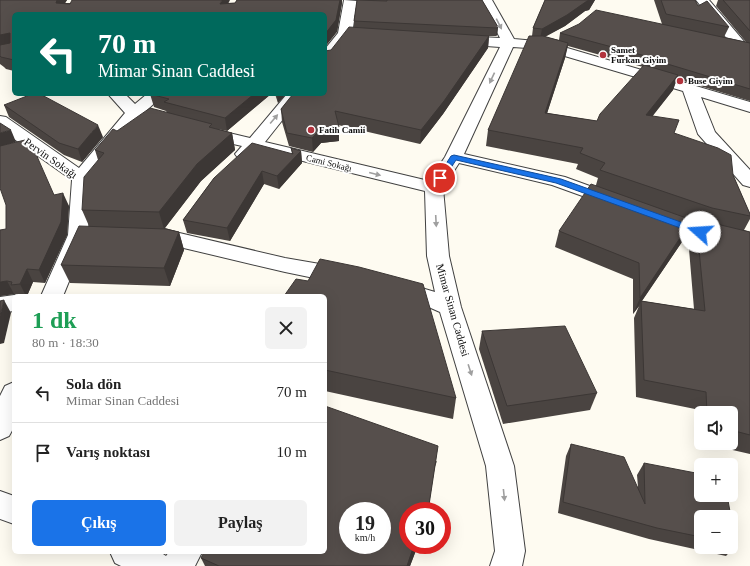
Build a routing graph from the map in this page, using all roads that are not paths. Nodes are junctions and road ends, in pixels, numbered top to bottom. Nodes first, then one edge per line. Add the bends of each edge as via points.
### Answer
1 (352, 0) edge
2 (485, 0) edge
3 (703, 0) edge
4 (345, 34) junction
5 (360, 35) edge
6 (559, 36) dead end
7 (446, 39) edge
8 (509, 42) junction
9 (720, 43) edge
10 (542, 45) junction
11 (746, 48) edge
12 (327, 56) edge
13 (690, 88) junction
14 (118, 96) edge
15 (154, 96) edge
16 (293, 96) edge
17 (750, 108) edge
18 (134, 113) junction
19 (0, 121) edge
20 (33, 145) junction
21 (253, 145) junction
22 (13, 150) edge
23 (454, 157) junction
24 (231, 166) edge
25 (81, 178) junction
26 (750, 181) edge
27 (434, 188) junction
28 (629, 206) edge
29 (78, 235) junction
30 (101, 236) edge
31 (132, 237) edge
32 (360, 279) edge
33 (383, 285) edge
34 (53, 294) edge
35 (12, 303) edge
36 (0, 305) edge
37 (450, 306) junction
38 (12, 397) edge
39 (0, 428) edge
40 (0, 505) edge
41 (12, 509) edge
42 (130, 554) edge
43 (185, 554) edge
44 (154, 566) edge
45 (178, 566) edge
46 (506, 566) edge

1 - 4 street
2 -> 8 street
3 - 11 street
4 - 5 street
4 - 12 street
6 - 10 street
7 - 8 street
8 - 10 street
8 -> 23 street
9 - 11 street
10 - 13 street
13 - 17 street
13 - 26 street via 707,134
14 - 18 street
15 - 18 street
21 -> 16 street
18 - 21 street, Cami Sokağı
18 - 25 street
19 - 20 street, Pervin Sokağı
20 - 22 street
20 - 25 street, Pervin Sokağı
21 - 24 street
21 -> 27 street, Cami Sokağı
23 - 27 street
23 - 28 street via 558,181
25 - 29 street, Pervin Sokağı
27 -> 37 street, Mimar Sinan Caddesi via 438,256
29 - 30 street
29 - 34 street, Pervin Sokağı
31 - 32 street via 176,231 285,265
33 - 37 street
35 - 36 street
37 -> 46 street, Mimar Sinan Caddesi via 500,466 510,551
38 - 39 street
40 - 41 street
42 - 44 street
43 - 45 street

